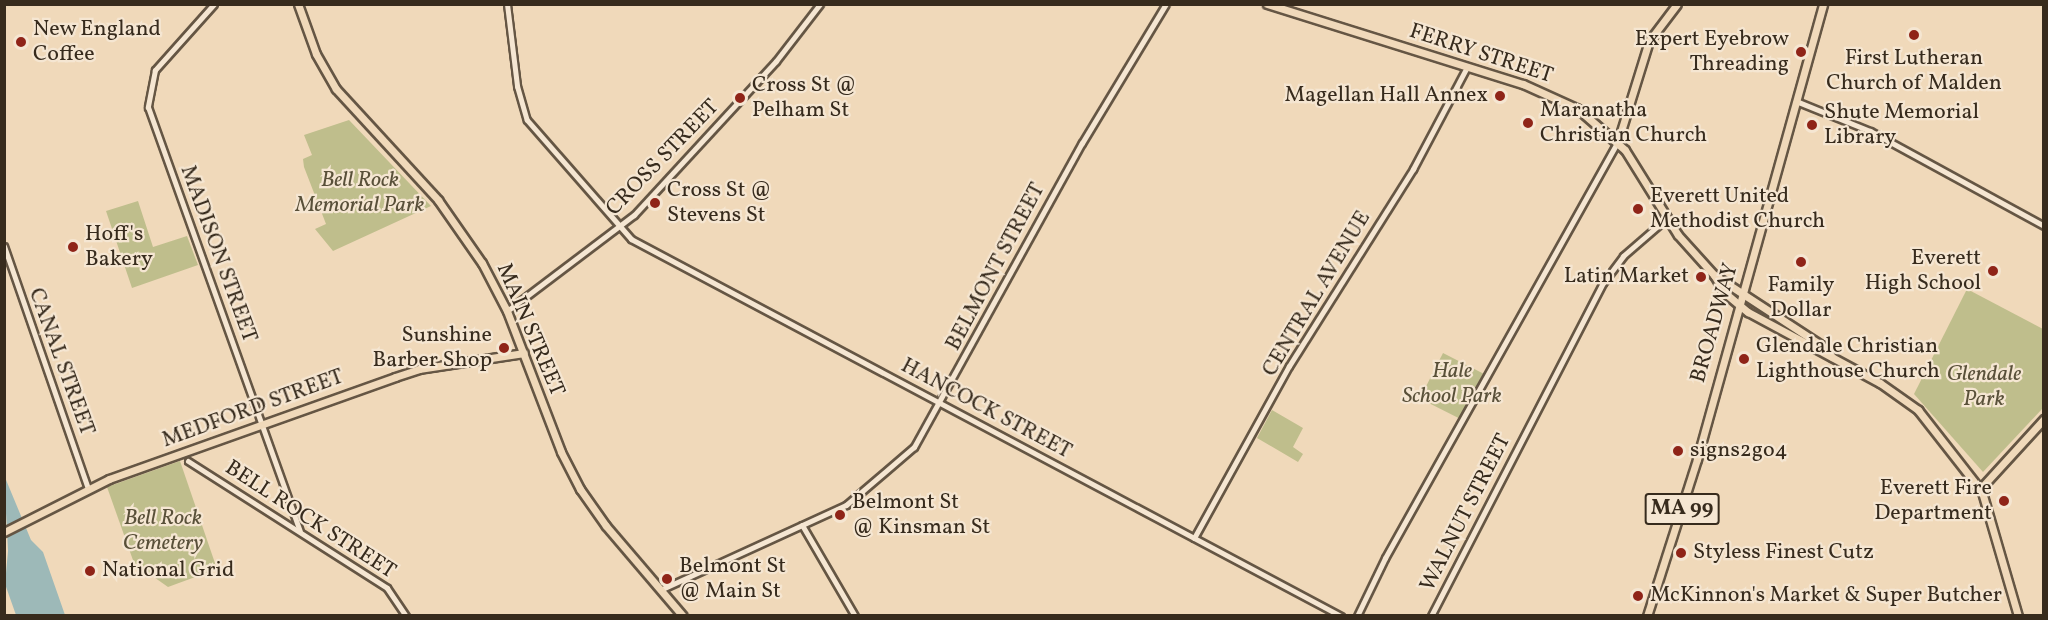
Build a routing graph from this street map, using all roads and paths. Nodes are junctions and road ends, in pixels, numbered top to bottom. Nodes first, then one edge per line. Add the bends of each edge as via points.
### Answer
1 (214, 4) edge
2 (298, 4) edge
3 (507, 4) edge
4 (820, 4) edge
5 (1166, 4) edge
6 (1267, 4) edge
7 (1677, 4) edge
8 (1823, 4) edge
9 (1467, 67) junction
10 (1796, 101) junction
11 (1618, 141) junction
12 (1667, 218) junction
13 (2043, 226) edge
14 (619, 229) junction
15 (4, 246) edge
16 (1714, 275) junction
17 (1742, 294) junction
18 (1739, 304) junction
19 (507, 311) junction
20 (524, 353) junction
21 (1832, 357) junction
22 (940, 402) junction
23 (2043, 419) edge
24 (262, 425) junction
25 (188, 461) dead end
26 (88, 489) junction
27 (1980, 489) junction
28 (802, 525) junction
29 (300, 531) junction
30 (4, 532) edge
31 (1194, 538) junction
32 (660, 590) junction
33 (406, 615) edge
34 (683, 615) edge
35 (855, 615) edge
36 (1341, 615) edge
37 (1357, 615) edge
38 (1431, 615) edge
39 (1647, 615) edge
40 (2018, 615) edge

1 - 24 street, MADISON STREET via 154,70 148,104
2 - 19 main road, MAIN STREET via 316,54 336,89 454,221
3 - 14 street, HANCOCK STREET via 525,114
4 - 14 street, CROSS STREET via 776,61
5 - 22 street, BELMONT STREET via 1082,143
6 - 9 main road, FERRY STREET
7 - 11 main road via 1646,48
8 - 10 main road, BROADWAY / MA 99
9 - 11 main road, FERRY STREET via 1559,98 1600,124
9 - 31 street, CENTRAL AVENUE via 1413,169 1289,366
10 - 13 street via 1870,131
10 - 17 main road, BROADWAY / MA 99
11 - 12 main road, FERRY STREET via 1643,173
11 - 37 street
12 - 16 main road, FERRY STREET via 1686,247
12 - 38 street, WALNUT STREET via 1623,256 1604,283
14 - 19 street, CROSS STREET
14 - 22 street, HANCOCK STREET via 649,249
15 - 26 street, CANAL STREET
16 - 17 main road, FERRY STREET
16 - 18 main road, FERRY STREET via 1725,293
17 - 18 main road, BROADWAY / MA 99
17 - 21 main road, FERRY STREET via 1824,347
18 - 21 main road, FERRY STREET
18 - 39 main road, BROADWAY / MA 99 via 1696,461
19 - 20 main road, MAIN STREET
20 - 24 main road, MEDFORD STREET via 419,369
20 - 32 main road, MAIN STREET via 572,474 600,519
21 - 27 main road, FERRY STREET via 1910,403
22 - 28 street, BELMONT STREET via 917,443 866,490
22 - 31 street, HANCOCK STREET
23 - 27 main road
24 - 26 main road, MEDFORD STREET
24 - 29 street, MADISON STREET
25 - 29 street, BELL ROCK STREET
26 - 30 main road, MEDFORD STREET
27 - 40 main road, FERRY STREET
28 - 32 street, BELMONT STREET
28 - 35 street
29 - 33 street, BELL ROCK STREET via 387,588
31 - 36 street, HANCOCK STREET
32 - 34 main road, MAIN STREET

